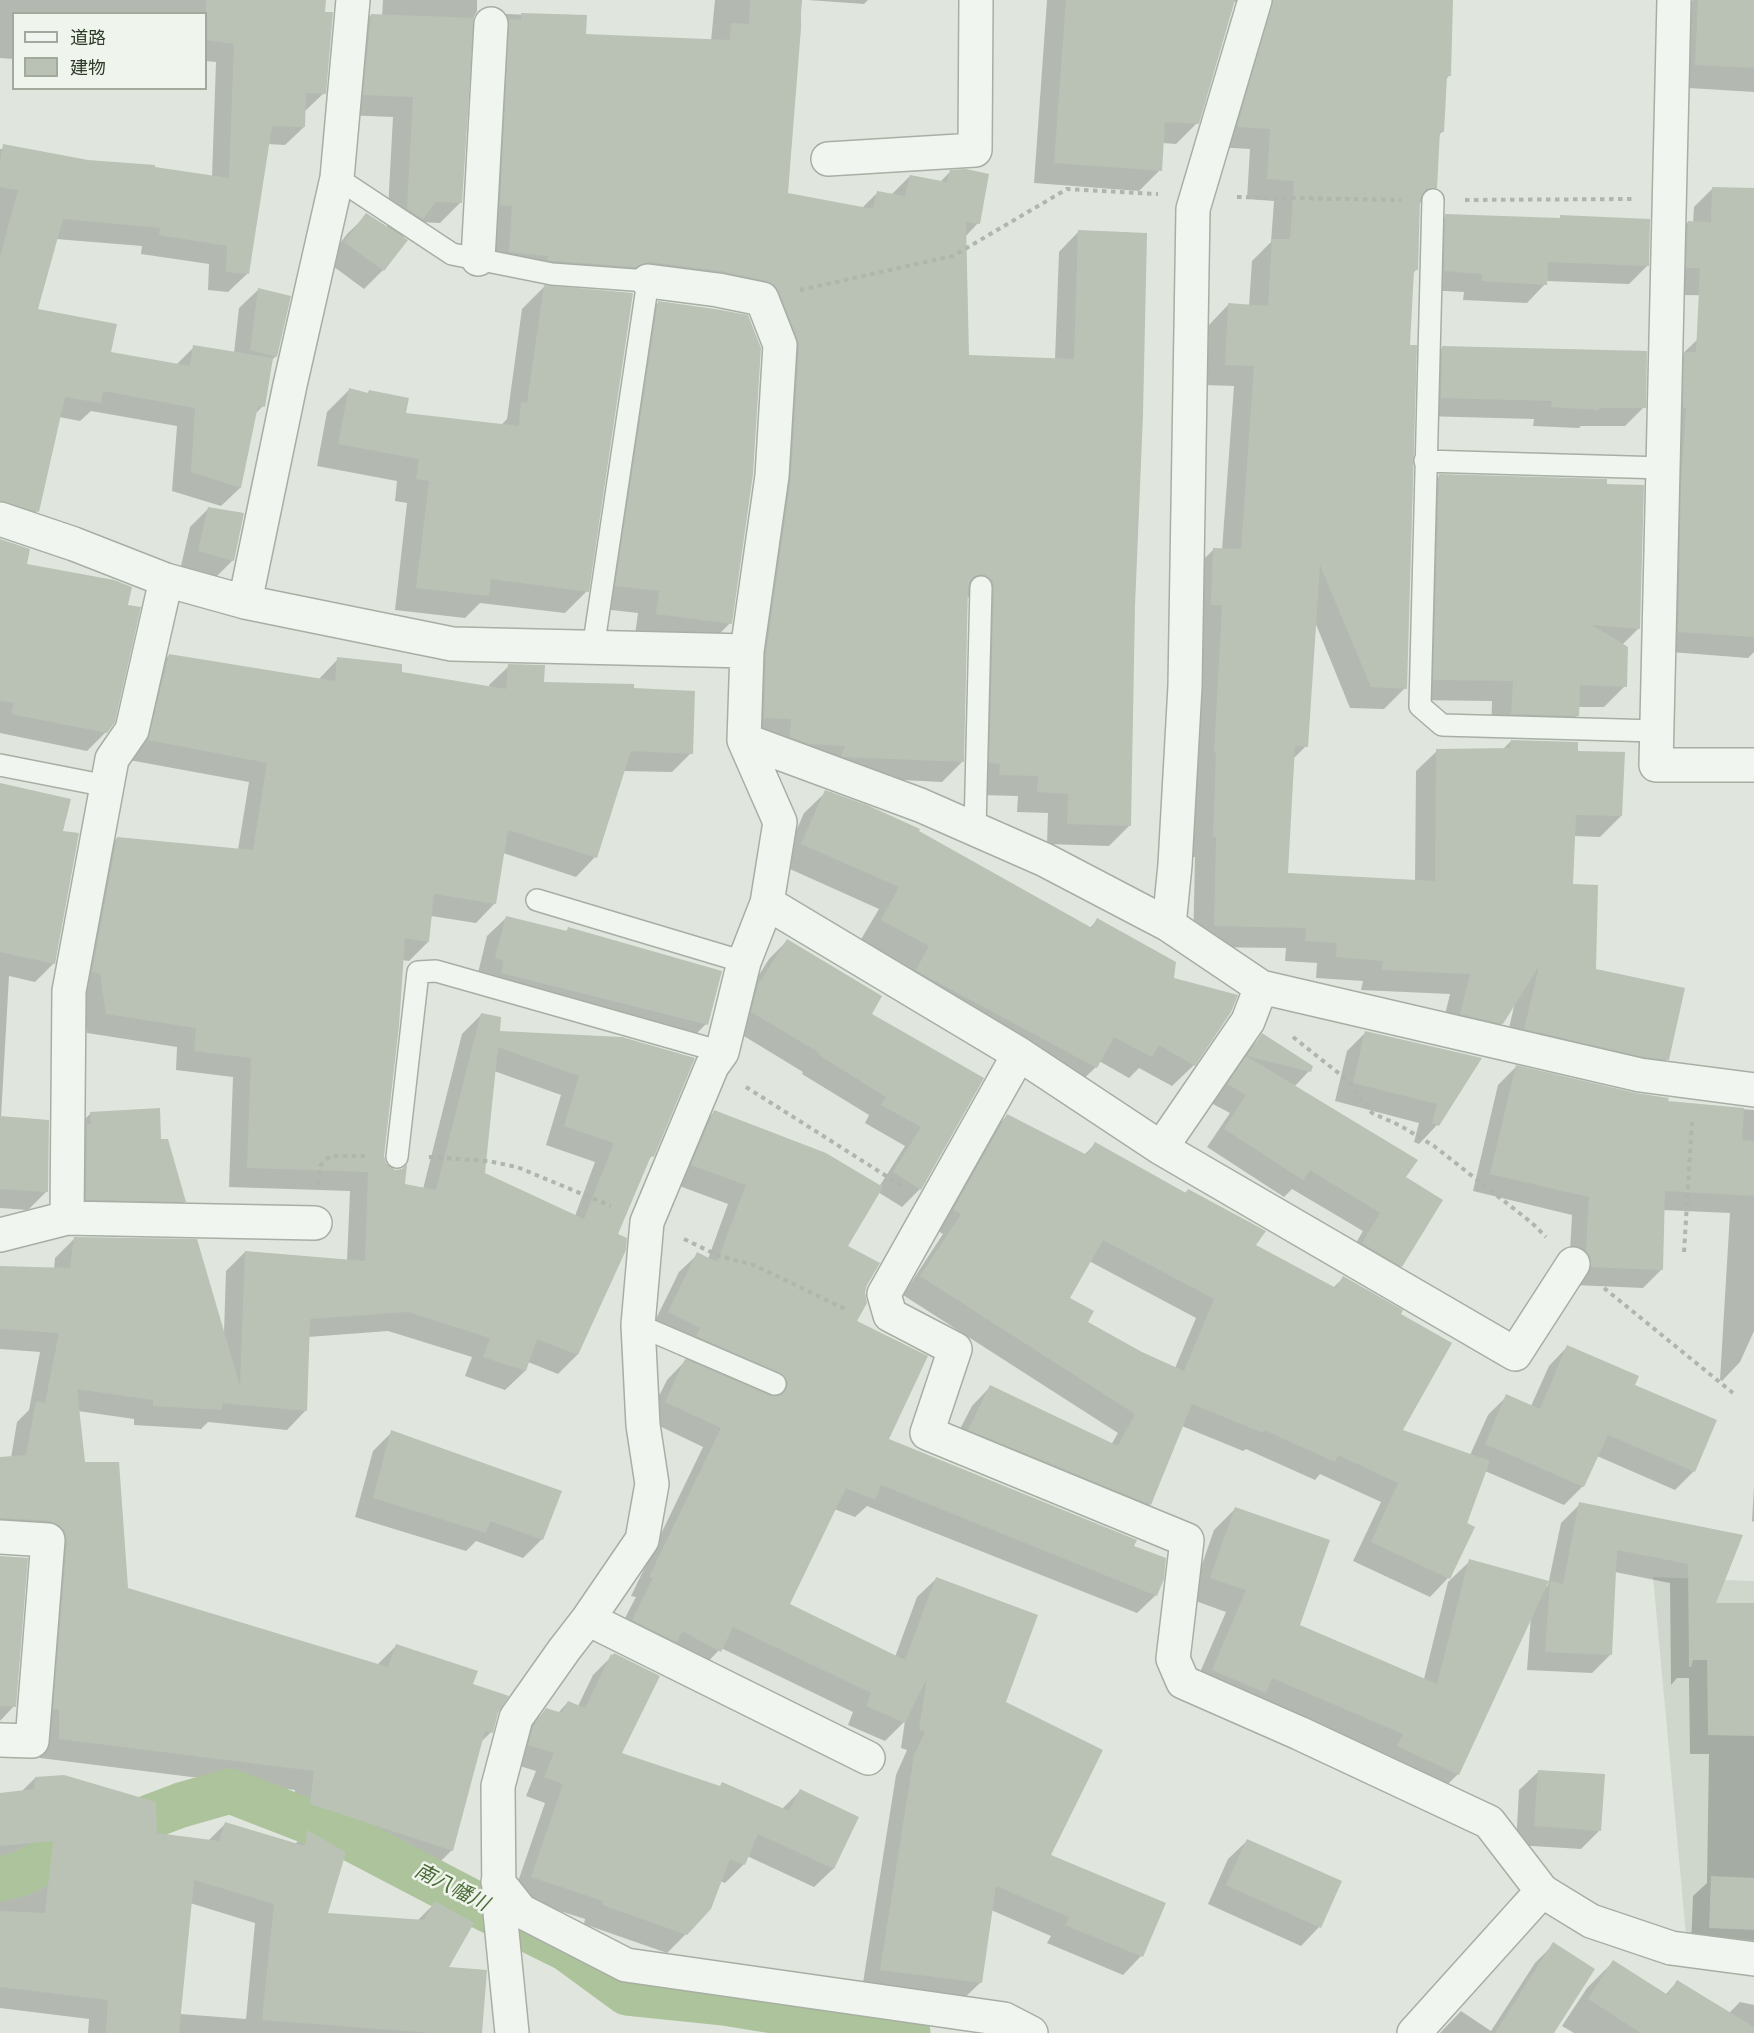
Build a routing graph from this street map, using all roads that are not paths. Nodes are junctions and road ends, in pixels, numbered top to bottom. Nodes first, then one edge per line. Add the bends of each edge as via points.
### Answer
1 (353, 0) edge
2 (976, 0) edge
3 (1255, 0) edge
4 (1674, 0) edge
5 (491, 24) dead end
6 (828, 159) dead end
7 (337, 178) junction
8 (1433, 200) dead end
9 (478, 260) junction
10 (648, 281) junction
11 (1425, 461) junction
12 (1663, 468) junction
13 (0, 519) edge
14 (166, 580) junction
15 (981, 587) dead end
16 (245, 602) junction
17 (593, 649) junction
18 (747, 651) junction
19 (1656, 731) junction
20 (744, 740) junction
21 (0, 765) edge
22 (1754, 765) edge
23 (107, 786) junction
24 (975, 829) junction
25 (537, 900) dead end
26 (767, 903) junction
27 (1169, 925) junction
28 (744, 962) junction
29 (1258, 996) junction
30 (1019, 1054) junction
31 (717, 1059) junction
32 (1754, 1090) edge
33 (1161, 1148) junction
34 (397, 1156) road end
35 (67, 1218) junction
36 (315, 1223) road end
37 (0, 1235) edge
38 (1574, 1264) road end
39 (638, 1324) junction
40 (775, 1384) dead end
41 (0, 1537) edge
42 (588, 1619) junction
43 (0, 1740) edge
44 (868, 1758) dead end
45 (1542, 1891) junction
46 (499, 1892) junction
47 (1754, 1959) edge
48 (512, 2033) edge
49 (1031, 2033) edge
50 (1414, 2033) edge

1 - 7 street
2 - 6 street via 975,150
3 - 27 street via 1192,209 1185,686
4 - 12 street
5 - 9 street
7 - 9 lane via 452,254
7 - 16 street
8 - 11 lane
9 - 10 lane via 552,274
10 - 17 lane
10 - 18 street via 762,299 780,345 772,476
11 - 12 lane
11 - 19 lane via 1420,706 1442,725
12 - 19 street
13 - 14 street
14 - 16 street
14 - 23 street via 132,730 112,759
15 - 24 lane
16 - 17 street via 452,644
17 - 18 street
18 - 20 street
19 - 22 street via 1656,765
20 - 24 street
20 - 26 street via 780,822
21 - 23 lane
23 - 35 street via 69,991
24 - 27 street via 1045,860
25 - 28 lane
26 - 28 street
26 - 30 street
27 - 29 street
28 - 31 street
29 - 32 street via 1640,1074
29 - 33 street via 1248,1021
30 - 33 street
30 - 45 street via 884,1294 890,1315 955,1349 927,1433 1187,1540 1173,1659 1183,1682 1489,1822
31 - 34 lane via 436,971 418,972
31 - 39 street via 647,1222
33 - 38 street via 1515,1354
35 - 36 street
35 - 37 street
39 - 40 lane
39 - 42 street via 652,1484 642,1540
41 - 43 street via 48,1540 32,1741
42 - 44 street
42 - 46 street via 516,1718 498,1786
45 - 47 street via 1592,1921 1671,1948
45 - 50 street
46 - 48 street
46 - 49 street via 521,1911 626,1965 1004,2019

